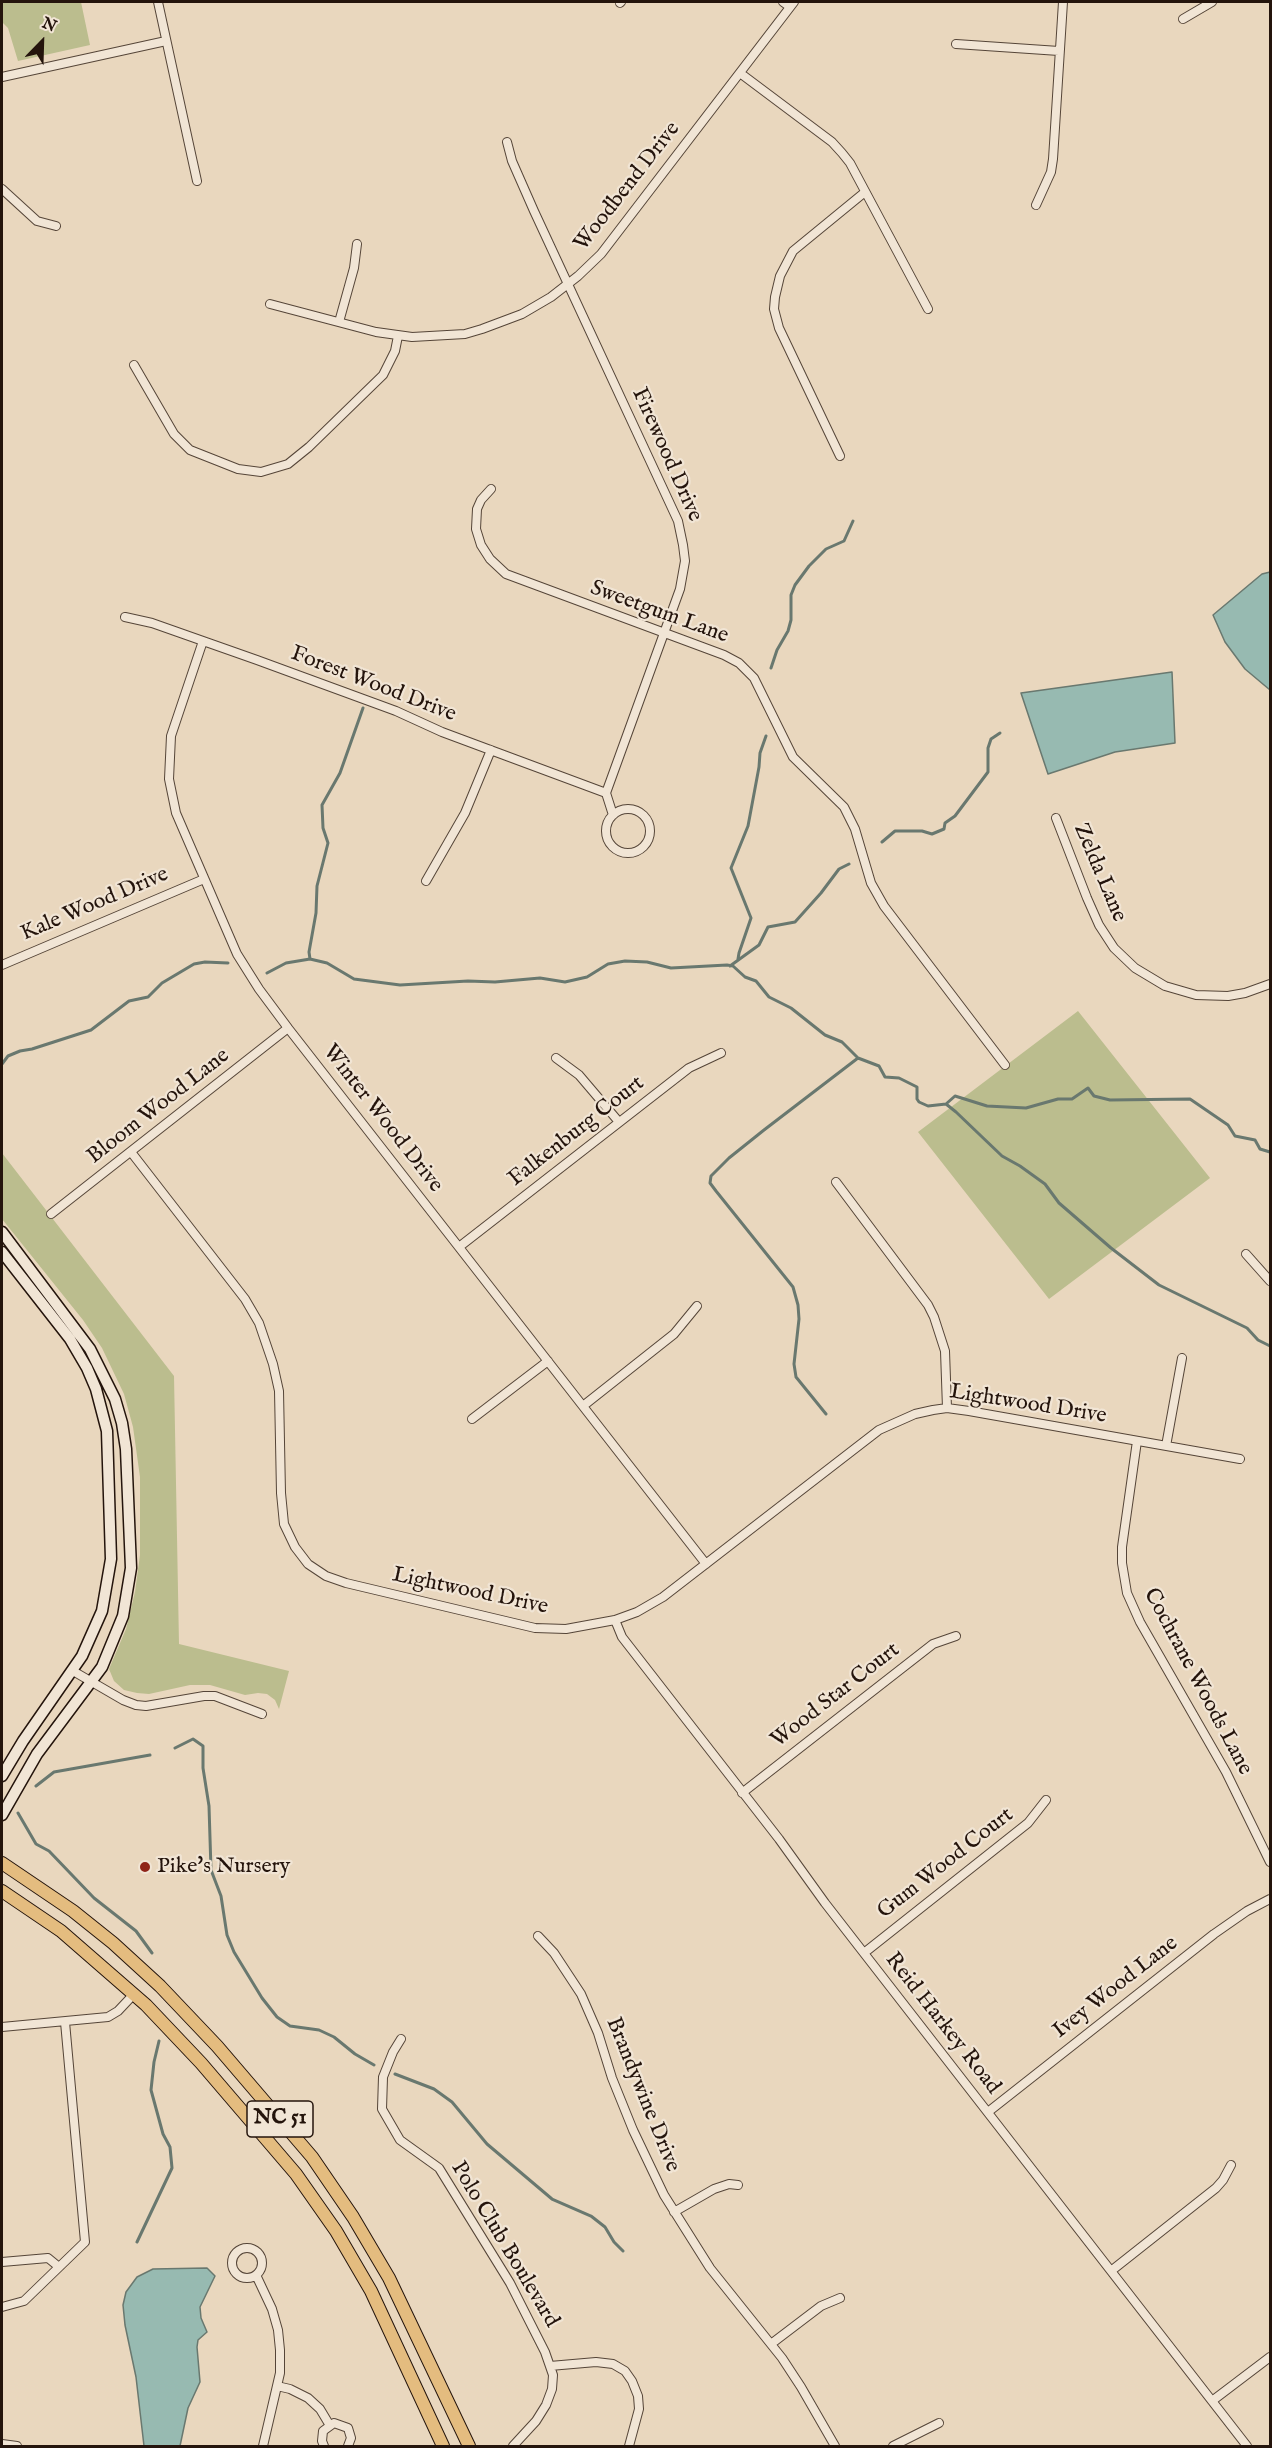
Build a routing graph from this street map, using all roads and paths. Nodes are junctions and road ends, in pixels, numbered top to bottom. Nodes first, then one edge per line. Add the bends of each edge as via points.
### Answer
1 (158, 2) edge
2 (783, 2) edge
3 (1063, 2) edge
4 (1212, 2) edge
5 (792, 4) edge
6 (1183, 19) dead end
7 (166, 41) junction
8 (956, 44) dead end
9 (1059, 51) junction
10 (740, 73) junction
11 (2, 76) edge
12 (507, 142) dead end
13 (197, 181) dead end
14 (2, 189) edge
15 (865, 192) junction
16 (1036, 205) dead end
17 (56, 226) dead end
18 (357, 244) dead end
19 (569, 283) junction
20 (270, 304) dead end
21 (928, 309) dead end
22 (339, 322) junction
23 (398, 336) junction
24 (134, 365) dead end
25 (840, 456) dead end
26 (491, 489) dead end
27 (125, 617) dead end
28 (665, 633) junction
29 (203, 641) junction
30 (491, 750) junction
31 (606, 793) junction
32 (613, 815) junction
33 (1056, 818) dead end
34 (204, 879) junction
35 (426, 881) dead end
36 (2, 965) edge
37 (1270, 984) edge
38 (288, 1028) junction
39 (722, 1053) dead end
40 (556, 1058) dead end
41 (1005, 1065) dead end
42 (619, 1122) junction
43 (130, 1152) junction
44 (836, 1182) dead end
45 (51, 1214) dead end
46 (2, 1232) edge
47 (459, 1246) junction
48 (2, 1252) edge
49 (1246, 1254) dead end
50 (1270, 1281) edge
51 (697, 1306) dead end
52 (1182, 1358) dead end
53 (548, 1361) junction
54 (583, 1406) junction
55 (947, 1408) junction
56 (472, 1419) dead end
57 (1137, 1441) junction
58 (1166, 1446) junction
59 (1240, 1459) dead end
60 (706, 1564) junction
61 (615, 1620) junction
62 (956, 1636) dead end
63 (73, 1671) junction
64 (91, 1683) junction
65 (262, 1714) dead end
66 (2, 1776) edge
67 (742, 1793) junction
68 (1046, 1800) dead end
69 (2, 1815) edge
70 (1270, 1862) edge
71 (2, 1863) edge
72 (2, 1891) edge
73 (1270, 1899) edge
74 (538, 1936) dead end
75 (864, 1953) junction
76 (134, 1994) junction
77 (65, 2022) junction
78 (2, 2027) edge
79 (401, 2039) dead end
80 (988, 2112) junction
81 (1231, 2165) dead end
82 (738, 2185) dead end
83 (674, 2212) junction
84 (2, 2262) edge
85 (59, 2267) junction
86 (1111, 2271) junction
87 (255, 2276) dead end
88 (840, 2298) dead end
89 (2, 2307) edge
90 (771, 2344) junction
91 (1270, 2356) edge
92 (550, 2366) junction
93 (277, 2386) junction
94 (1212, 2402) junction
95 (939, 2422) dead end
96 (329, 2424) junction
97 (2, 2444) edge
98 (17, 2446) edge
99 (263, 2446) edge
100 (324, 2446) edge
101 (348, 2446) edge
102 (443, 2446) edge
103 (469, 2446) edge
104 (513, 2446) edge
105 (629, 2446) edge
106 (835, 2446) edge
107 (893, 2446) edge
108 (1247, 2446) edge

1 - 7 street
2 - 5 street
3 - 9 street
4 - 6 street
5 - 10 street, Woodbend Drive
7 - 11 street
7 - 13 street
8 - 9 street
9 - 16 street via 1053,159
10 - 15 street via 832,142 850,163
10 - 19 street, Woodbend Drive via 601,254
12 - 19 street, Firewood Drive via 512,161
14 - 17 street via 37,221
15 - 21 street
15 - 25 street via 793,251 775,297 779,328
18 - 22 street
19 - 23 street, Woodbend Drive via 522,314 482,329 465,334
19 - 28 street, Firewood Drive via 678,521 685,561
20 - 22 street, Woodbend Drive
22 - 23 street, Woodbend Drive
23 - 24 street via 383,375 288,464 261,472 238,469 190,450 174,434
26 - 28 street, Sweetgum Lane via 477,509 476,529 490,559 506,574
27 - 29 street, Forest Wood Drive
28 - 31 street, Firewood Drive
28 - 41 street, Sweetgum Lane via 724,655 754,678 794,757 844,807 855,829 871,883 884,906
29 - 30 street, Forest Wood Drive
29 - 34 street, Winter Wood Drive via 175,721 169,765 176,813
30 - 31 street, Forest Wood Drive
30 - 35 street via 465,813
31 - 32 street
32 - 32 street via 606,833 613,846 628,853 644,846 650,829 645,818 631,810
33 - 37 street, Zelda Lane via 1099,925 1114,948 1135,968 1165,986 1196,996 1228,996
34 - 36 street, Kale Wood Drive
34 - 38 street, Winter Wood Drive via 242,961
38 - 43 street, Bloom Wood Lane
38 - 47 street, Winter Wood Drive
39 - 42 street, Falkenburg Court via 689,1068
40 - 42 street via 579,1075
42 - 47 street, Falkenburg Court
43 - 45 street, Bloom Wood Lane
43 - 61 street, Lightwood Drive via 259,1323 279,1391 284,1524 308,1564 346,1583 520,1625 566,1629
44 - 55 street via 934,1317 946,1357
46 - 64 street via 90,1349 122,1423 126,1449 128,1590 114,1641
47 - 53 street, Winter Wood Drive
48 - 63 street via 70,1339 96,1389 107,1431 111,1559 102,1611
49 - 50 street
51 - 54 street via 674,1334
52 - 58 street
53 - 54 street, Winter Wood Drive
53 - 56 street
54 - 60 street, Winter Wood Drive
55 - 57 street, Lightwood Drive
55 - 60 street, Lightwood Drive via 915,1414 879,1430
57 - 58 street, Lightwood Drive
57 - 70 street, Cochrane Woods Lane via 1122,1547 1128,1593 1140,1622 1226,1772
58 - 59 street, Lightwood Drive
60 - 61 street, Lightwood Drive via 651,1605
61 - 67 street, Reid Harkey Road via 622,1637
62 - 67 street, Wood Star Court via 933,1644
63 - 64 street
63 - 66 street
64 - 65 street via 136,1705 215,1696
64 - 69 street via 37,1754
67 - 75 street, Reid Harkey Road
68 - 75 street, Gum Wood Court via 1028,1823
71 - 103 main road, NC 51 via 73,1911 160,1986 312,2157 383,2268
72 - 76 main road, NC 51 via 61,1931
73 - 80 street, Ivey Wood Lane via 1214,1934
74 - 83 street, Brandywine Drive via 581,1994 633,2130
75 - 80 street, Reid Harkey Road
76 - 77 street via 108,2016
76 - 102 main road, NC 51 via 201,2063 288,2166 336,2232 371,2291
77 - 78 street
77 - 85 street via 85,2242
79 - 92 street, Polo Club Boulevard via 383,2077 382,2109 400,2140 439,2168 510,2283
80 - 86 street, Reid Harkey Road
81 - 86 street via 1216,2188
82 - 83 street via 714,2188
83 - 90 street, Brandywine Drive via 715,2274
84 - 85 street via 48,2258
85 - 89 street via 24,2301
86 - 94 street, Reid Harkey Road
87 - 93 street via 270,2303 278,2330
88 - 90 street via 821,2306
90 - 106 street, Brandywine Drive
91 - 94 street
92 - 104 street, Polo Club Boulevard via 552,2389 546,2405
92 - 105 street via 596,2362 613,2364 625,2371 638,2396 639,2409
93 - 96 street via 308,2398
93 - 99 street
94 - 108 street, Reid Harkey Road
95 - 107 street
96 - 100 street via 321,2436
96 - 101 street via 339,2423 348,2428
97 - 98 street

